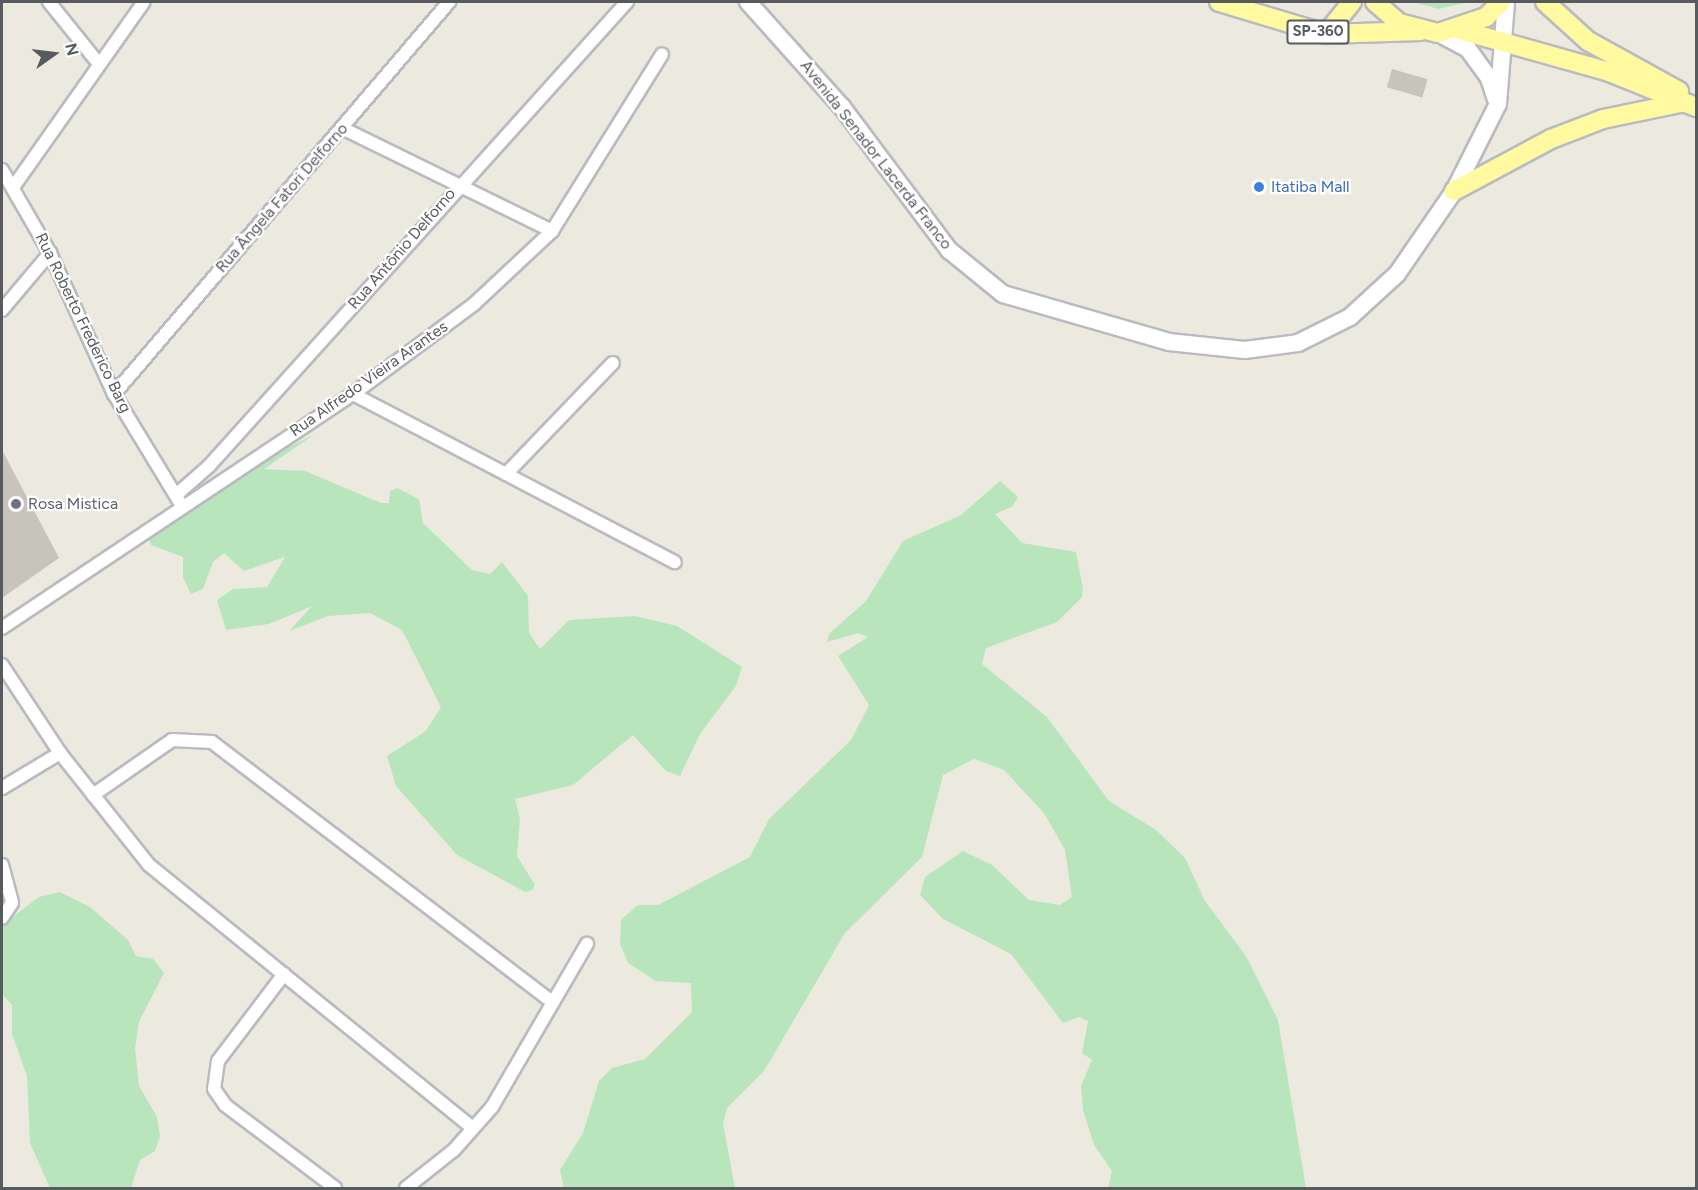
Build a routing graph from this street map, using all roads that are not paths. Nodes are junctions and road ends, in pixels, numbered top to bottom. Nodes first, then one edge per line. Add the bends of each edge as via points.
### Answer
1 (50, 2) edge
2 (144, 2) edge
3 (449, 2) edge
4 (627, 2) edge
5 (748, 2) edge
6 (1219, 2) edge
7 (1352, 2) edge
8 (1375, 2) edge
9 (1501, 2) edge
10 (1506, 2) edge
11 (1545, 2) edge
12 (1460, 30) junction
13 (1429, 32) junction
14 (1326, 34) junction
15 (1507, 41) junction
16 (662, 54) dead end
17 (99, 64) junction
18 (1691, 103) edge
19 (1498, 104) junction
20 (342, 128) junction
21 (2, 170) edge
22 (14, 186) junction
23 (455, 188) junction
24 (1454, 191) junction
25 (552, 231) junction
26 (50, 253) junction
27 (2, 310) edge
28 (613, 363) dead end
29 (114, 394) junction
30 (353, 394) junction
31 (506, 474) junction
32 (176, 495) junction
33 (183, 507) junction
34 (675, 562) dead end
35 (2, 628) edge
36 (2, 665) edge
37 (60, 753) junction
38 (2, 788) edge
39 (93, 795) junction
40 (2, 865) edge
41 (2, 918) edge
42 (587, 944) dead end
43 (284, 975) junction
44 (553, 1003) junction
45 (473, 1128) junction
46 (335, 1188) edge
47 (406, 1188) edge

1 - 17 street
2 - 17 street
3 - 20 street, Rua Ângela Fatori Delforno
4 - 23 street, Rua Antônio Delforno
5 - 24 main road, Avenida Senador Lacerda Franco via 842,107 949,250 1003,294 1169,342 1245,350 1298,343 1350,317 1397,273
6 - 14 main road, SP-360
7 - 14 main road
8 - 13 main road via 1399,23
9 - 12 main road, SP-360 via 1486,17
10 - 15 main road, Avenida Senador Lacerda Franco
11 - 18 main road via 1588,41
12 - 13 main road, SP-360
12 - 15 main road, SP-360
13 - 14 main road, SP-360
13 - 19 main road via 1467,50 1489,78
15 - 18 main road, SP-360 via 1609,72
15 - 19 main road, Avenida Senador Lacerda Franco
16 - 25 street, Rua Alfredo Vieira Arantes
17 - 22 street
18 - 24 main road via 1593,123
19 - 24 main road, Avenida Senador Lacerda Franco
20 - 23 street
20 - 29 street, Rua Ângela Fatori Delforno
21 - 22 street, Rua Roberto Frederico Barg
22 - 26 street, Rua Roberto Frederico Barg
23 - 25 street
23 - 32 street, Rua Antônio Delforno via 209,466
25 - 30 street, Rua Alfredo Vieira Arantes via 474,304
26 - 27 street
26 - 29 street, Rua Roberto Frederico Barg
28 - 31 street
29 - 32 street, Rua Roberto Frederico Barg
30 - 31 street
30 - 33 street, Rua Alfredo Vieira Arantes
31 - 34 street
32 - 33 street, Rua Roberto Frederico Barg
33 - 35 street, Rua Alfredo Vieira Arantes
36 - 37 street
37 - 38 street
37 - 39 street
39 - 43 street via 168,883
39 - 44 street via 172,740 212,742
40 - 41 street via 12,892
42 - 44 street
43 - 45 street
43 - 46 street via 218,1061 214,1089 225,1105
44 - 45 street via 492,1107
45 - 47 street

